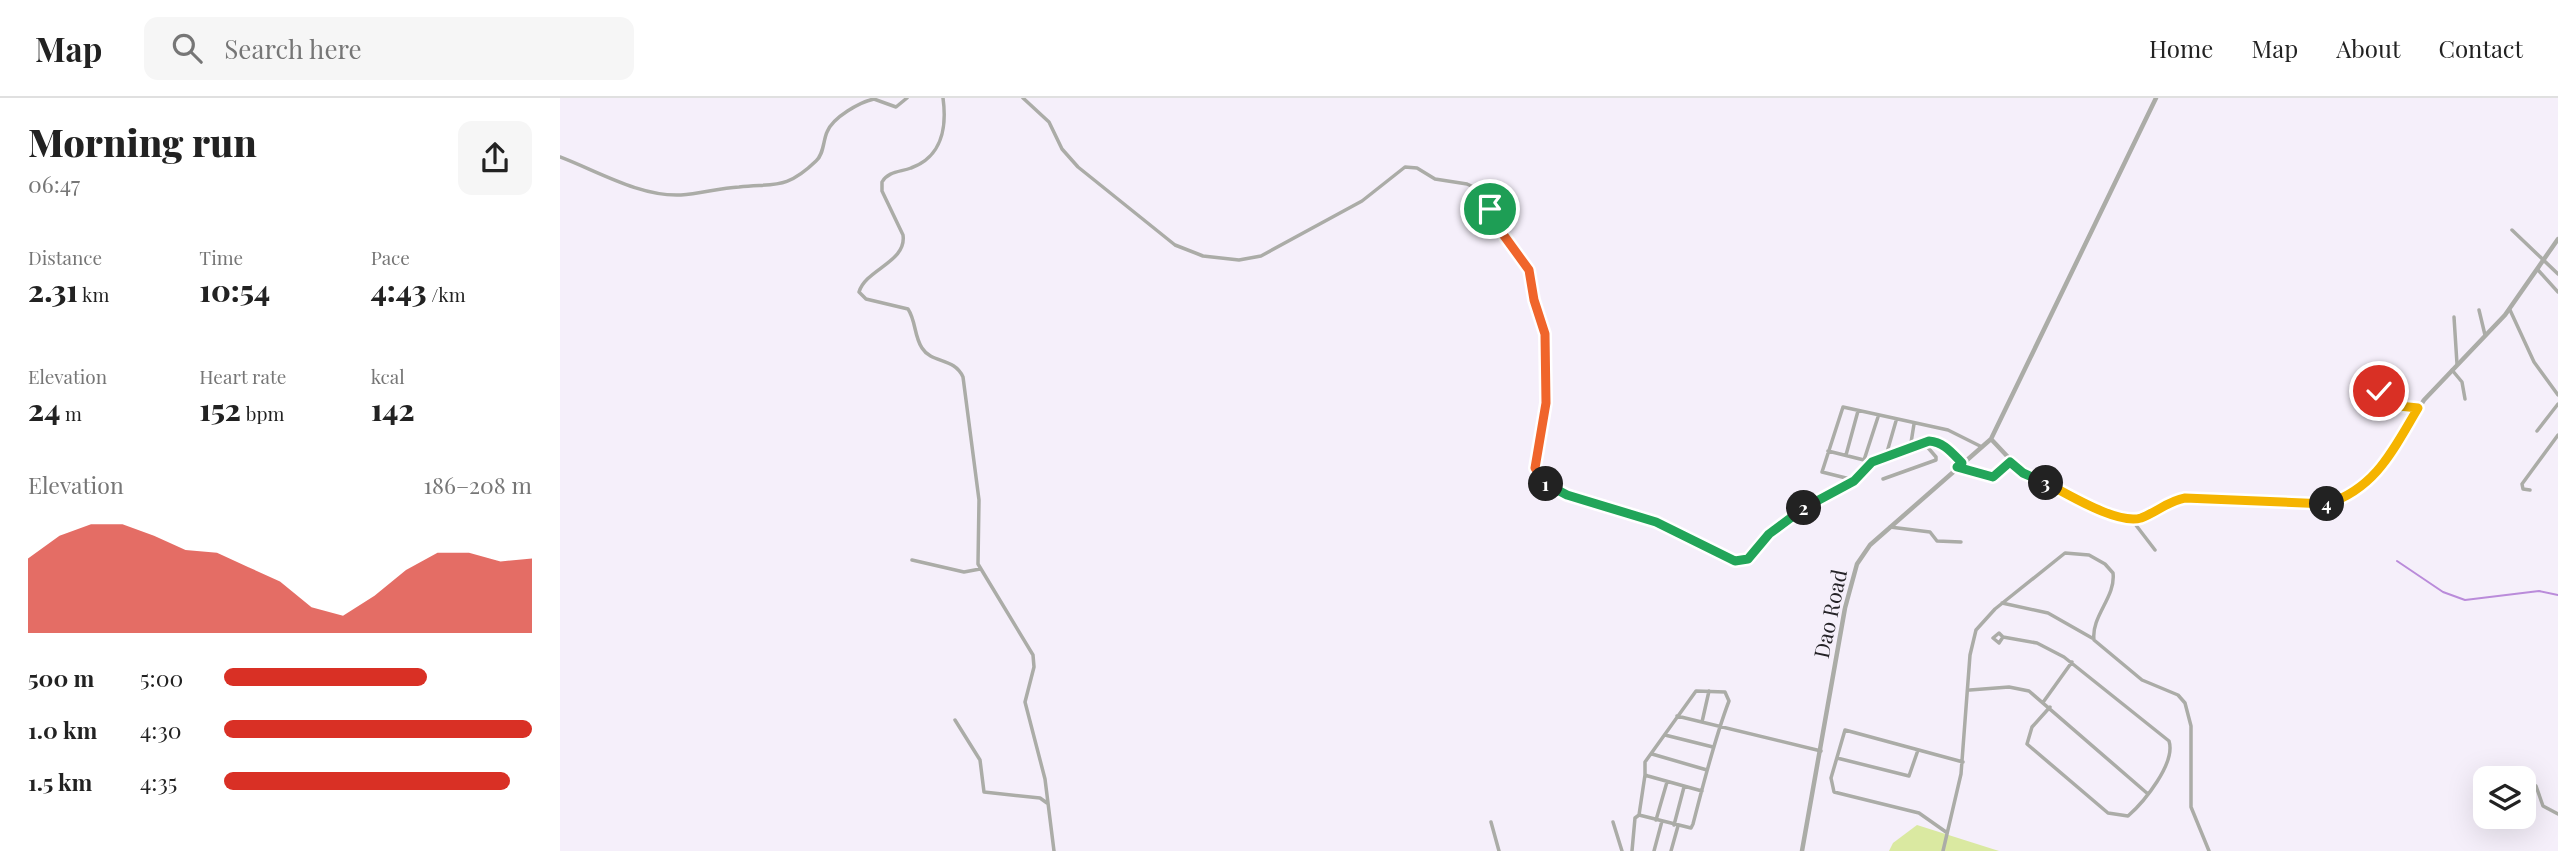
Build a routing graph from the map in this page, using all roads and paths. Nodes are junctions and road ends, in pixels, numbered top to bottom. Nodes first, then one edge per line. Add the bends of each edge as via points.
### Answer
1 (907, 98) edge
2 (943, 98) edge
3 (1023, 98) edge
4 (2156, 98) edge
5 (560, 157) edge
6 (2512, 230) dead end
7 (2558, 239) edge
8 (2544, 260) junction
9 (2538, 270) junction
10 (2558, 274) edge
11 (2558, 292) edge
12 (2479, 310) dead end
13 (2510, 310) junction
14 (2454, 317) dead end
15 (2485, 335) junction
16 (2457, 364) junction
17 (2452, 370) junction
18 (2372, 371) dead end
19 (2558, 395) edge
20 (2465, 399) dead end
21 (2558, 404) edge
22 (2418, 408) junction
23 (1858, 411) junction
24 (1878, 416) junction
25 (1896, 420) junction
26 (1914, 424) junction
27 (2537, 431) dead end
28 (2558, 435) edge
29 (1991, 439) junction
30 (1924, 443) junction
31 (1982, 447) junction
32 (1910, 450) junction
33 (1828, 451) junction
34 (1846, 455) junction
35 (1885, 459) junction
36 (1864, 460) junction
37 (1872, 462) junction
38 (2010, 462) junction
39 (1960, 465) junction
40 (1883, 479) dead end
41 (1854, 481) junction
42 (2530, 490) dead end
43 (2132, 520) junction
44 (1891, 527) junction
45 (1961, 542) dead end
46 (2155, 550) dead end
47 (912, 560) dead end
48 (980, 569) junction
49 (2002, 603) junction
50 (2003, 636) dead end
51 (2092, 638) junction
52 (2072, 662) junction
53 (1970, 690) junction
54 (1709, 691) junction
55 (2044, 701) junction
56 (2050, 707) junction
57 (1677, 716) junction
58 (955, 720) dead end
59 (1702, 722) junction
60 (1721, 726) junction
61 (1665, 735) junction
62 (1713, 747) junction
63 (1918, 750) junction
64 (1821, 751) junction
65 (1652, 754) junction
66 (1837, 758) junction
67 (1963, 762) junction
68 (1707, 770) junction
69 (1645, 775) junction
70 (1667, 782) junction
71 (2536, 786) edge
72 (1684, 787) junction
73 (1702, 791) junction
74 (2148, 794) junction
75 (1047, 803) junction
76 (2558, 814) edge
77 (1639, 815) junction
78 (1656, 820) junction
79 (1662, 821) junction
80 (1491, 822) dead end
81 (1613, 822) dead end
82 (1676, 826) junction
83 (1947, 832) junction
84 (1054, 851) edge
85 (1499, 851) edge
86 (1622, 851) edge
87 (1632, 851) edge
88 (1654, 851) edge
89 (1671, 851) edge
90 (1802, 851) edge
91 (1943, 851) edge
92 (2209, 851) edge

1 - 5 street via 897,107 874,99 852,110 829,127 817,161 772,187 670,194 624,185
2 - 48 street via 944,132 935,150 922,163 891,173 882,182 904,243 897,255 864,281 859,292 866,299 908,309 921,347 953,363 963,377 979,500
3 - 41 street via 1049,122 1062,149 1078,167 1175,245 1203,256 1238,260 1261,256 1362,201 1405,167 1482,191 1497,226 1525,261 1532,279 1546,347 1545,418 1535,468 1541,481 1567,495 1656,522 1724,557 1742,561 1779,526
4 - 29 street
6 - 8 street
7 - 8 street
8 - 9 street
8 - 10 street
9 - 11 street
9 - 13 street
12 - 15 street
13 - 15 street
13 - 19 street via 2534,362
14 - 16 street
15 - 16 street
16 - 17 street
17 - 20 street via 2462,382
17 - 22 street
18 - 22 street via 2389,404
21 - 27 street
22 - 43 street via 2377,474 2342,498 2314,505 2185,498
23 - 24 street
23 - 33 street via 1840,409
23 - 34 street
24 - 25 street
24 - 36 street
25 - 26 street
25 - 35 street
26 - 31 street via 1958,433
26 - 32 street
28 - 42 street via 2522,485
29 - 31 street, Dao Road
29 - 38 street
30 - 32 street
30 - 39 street via 1939,443
30 - 40 street via 1936,460
31 - 39 street, Dao Road
32 - 35 street
33 - 34 street
33 - 41 street via 1823,474
34 - 36 street
35 - 37 street
36 - 37 street
37 - 41 street
38 - 39 street via 1993,477
38 - 43 street via 2023,473
39 - 44 street, Dao Road
43 - 46 street
44 - 45 street via 1930,532 1937,541
44 - 64 street, Dao Road via 1862,555 1853,576
47 - 48 street via 964,572
48 - 75 street via 1033,655 1024,702
49 - 51 street via 2049,613
49 - 51 street via 2059,556 2073,552 2089,555 2114,576
49 - 53 street via 1973,637
50 - 52 street via 2037,643
51 - 92 street via 2142,680 2174,693 2185,703 2191,726 2191,807
52 - 55 street
52 - 74 street via 2169,741 2170,755
53 - 55 street via 2016,687
53 - 67 street
54 - 57 street via 1697,690
54 - 59 street
54 - 60 street via 1728,695
55 - 56 street
56 - 74 street
56 - 74 street via 2027,740 2045,762 2119,817 2128,816
57 - 59 street
57 - 61 street
58 - 75 street via 980,760 984,792 1040,798
59 - 60 street
60 - 62 street
60 - 64 street
61 - 62 street
61 - 65 street
62 - 68 street
63 - 66 street via 1909,776
63 - 66 street via 1848,730 1843,733
63 - 67 street
64 - 90 street, Dao Road
65 - 68 street
65 - 69 street via 1645,762
66 - 83 street via 1830,783 1835,792 1919,813
67 - 83 street
68 - 73 street
69 - 70 street
69 - 77 street
70 - 72 street
70 - 78 street
71 - 76 street via 2543,806
72 - 73 street
72 - 82 street
73 - 82 street via 1692,827
75 - 84 street
77 - 78 street
77 - 87 street
78 - 79 street
79 - 82 street
79 - 88 street
80 - 85 street
81 - 86 street
82 - 89 street
83 - 91 street

